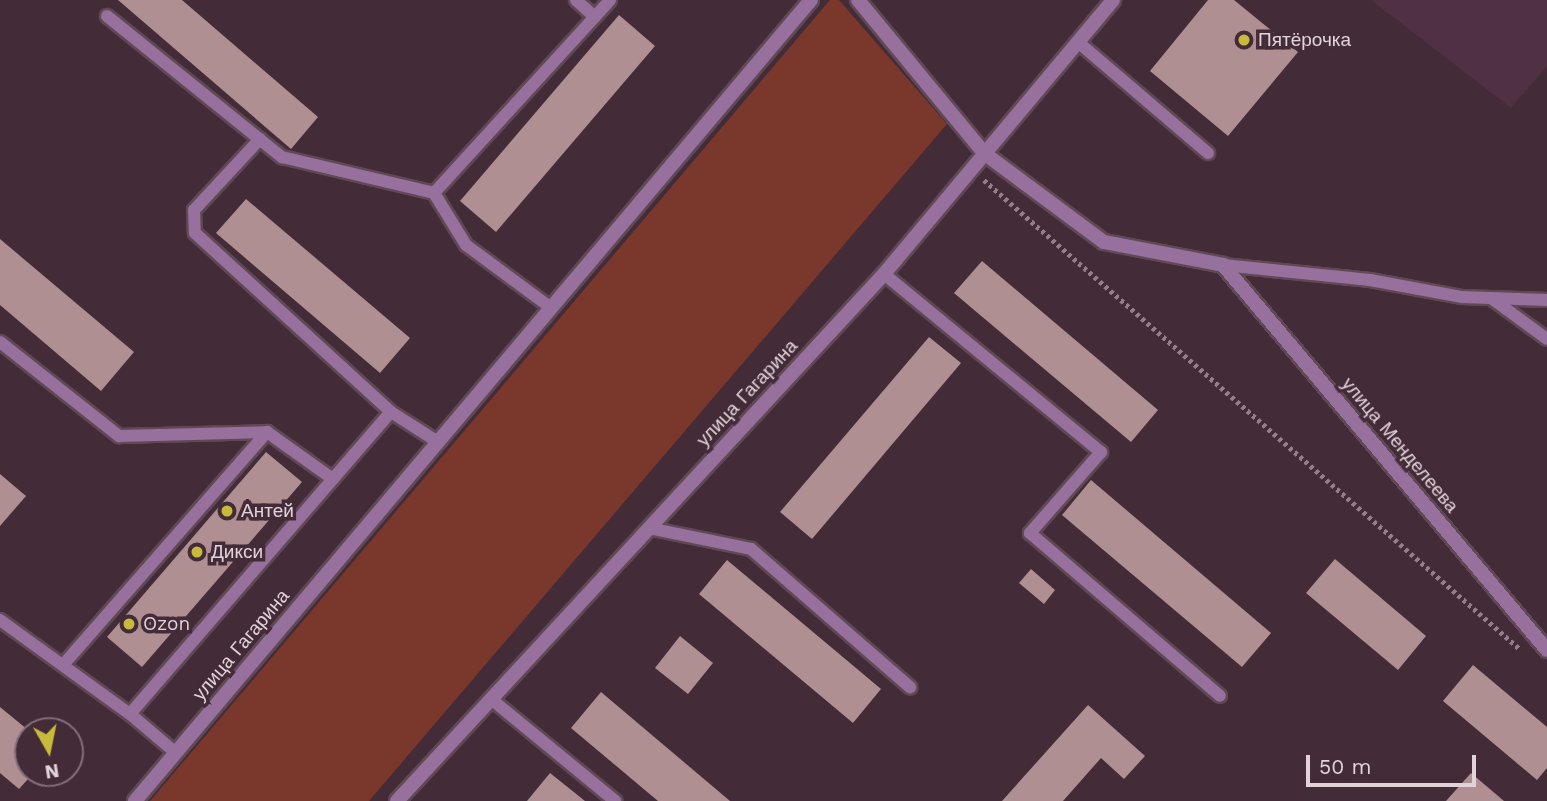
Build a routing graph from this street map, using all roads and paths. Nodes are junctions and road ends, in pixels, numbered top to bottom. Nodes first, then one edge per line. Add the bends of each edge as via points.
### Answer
1 (576, 0) edge
2 (610, 0) edge
3 (811, 0) edge
4 (858, 0) edge
5 (1113, 0) edge
6 (107, 16) dead end
7 (595, 17) junction
8 (1078, 42) junction
9 (260, 139) junction
10 (984, 153) junction
11 (1208, 153) dead end
12 (971, 168) junction
13 (434, 193) junction
14 (1223, 265) junction
15 (884, 274) junction
16 (1491, 298) junction
17 (1547, 300) edge
18 (551, 308) junction
19 (1547, 339) edge
20 (0, 342) edge
21 (391, 412) junction
22 (267, 432) junction
23 (438, 442) junction
24 (333, 479) junction
25 (649, 528) junction
26 (0, 620) edge
27 (1547, 650) edge
28 (1526, 654) dead end
29 (63, 666) junction
30 (910, 687) dead end
31 (1220, 696) dead end
32 (491, 699) junction
33 (130, 715) junction
34 (176, 753) junction
35 (612, 800) edge
36 (135, 801) edge
37 (397, 801) edge

1 - 7 lane
2 - 7 lane
3 - 18 street, улица Гагарина
4 - 10 street
5 - 8 street, улица Гагарина
6 - 9 lane
7 - 13 lane
8 - 10 street, улица Гагарина
8 - 11 lane
9 - 13 lane via 282,157
9 - 21 lane via 194,210 195,233
10 - 12 street, улица Гагарина
10 - 14 street via 1104,242
12 - 15 street, улица Гагарина
12 - 28 path
13 - 18 lane via 466,245
14 - 16 lane via 1370,279 1462,297
14 - 27 street, улица Менделеева
15 - 25 street, улица Гагарина
15 - 31 lane via 1101,453 1030,533
16 - 17 lane
16 - 19 lane
18 - 23 street, улица Гагарина
20 - 22 lane via 119,436
21 - 23 lane
21 - 24 lane
22 - 24 lane
22 - 29 lane
23 - 34 street, улица Гагарина
24 - 33 lane
25 - 30 lane via 751,549
25 - 32 street, улица Гагарина
26 - 29 lane
29 - 33 lane
32 - 35 lane
32 - 37 street, улица Гагарина
33 - 34 lane
34 - 36 street, улица Гагарина

